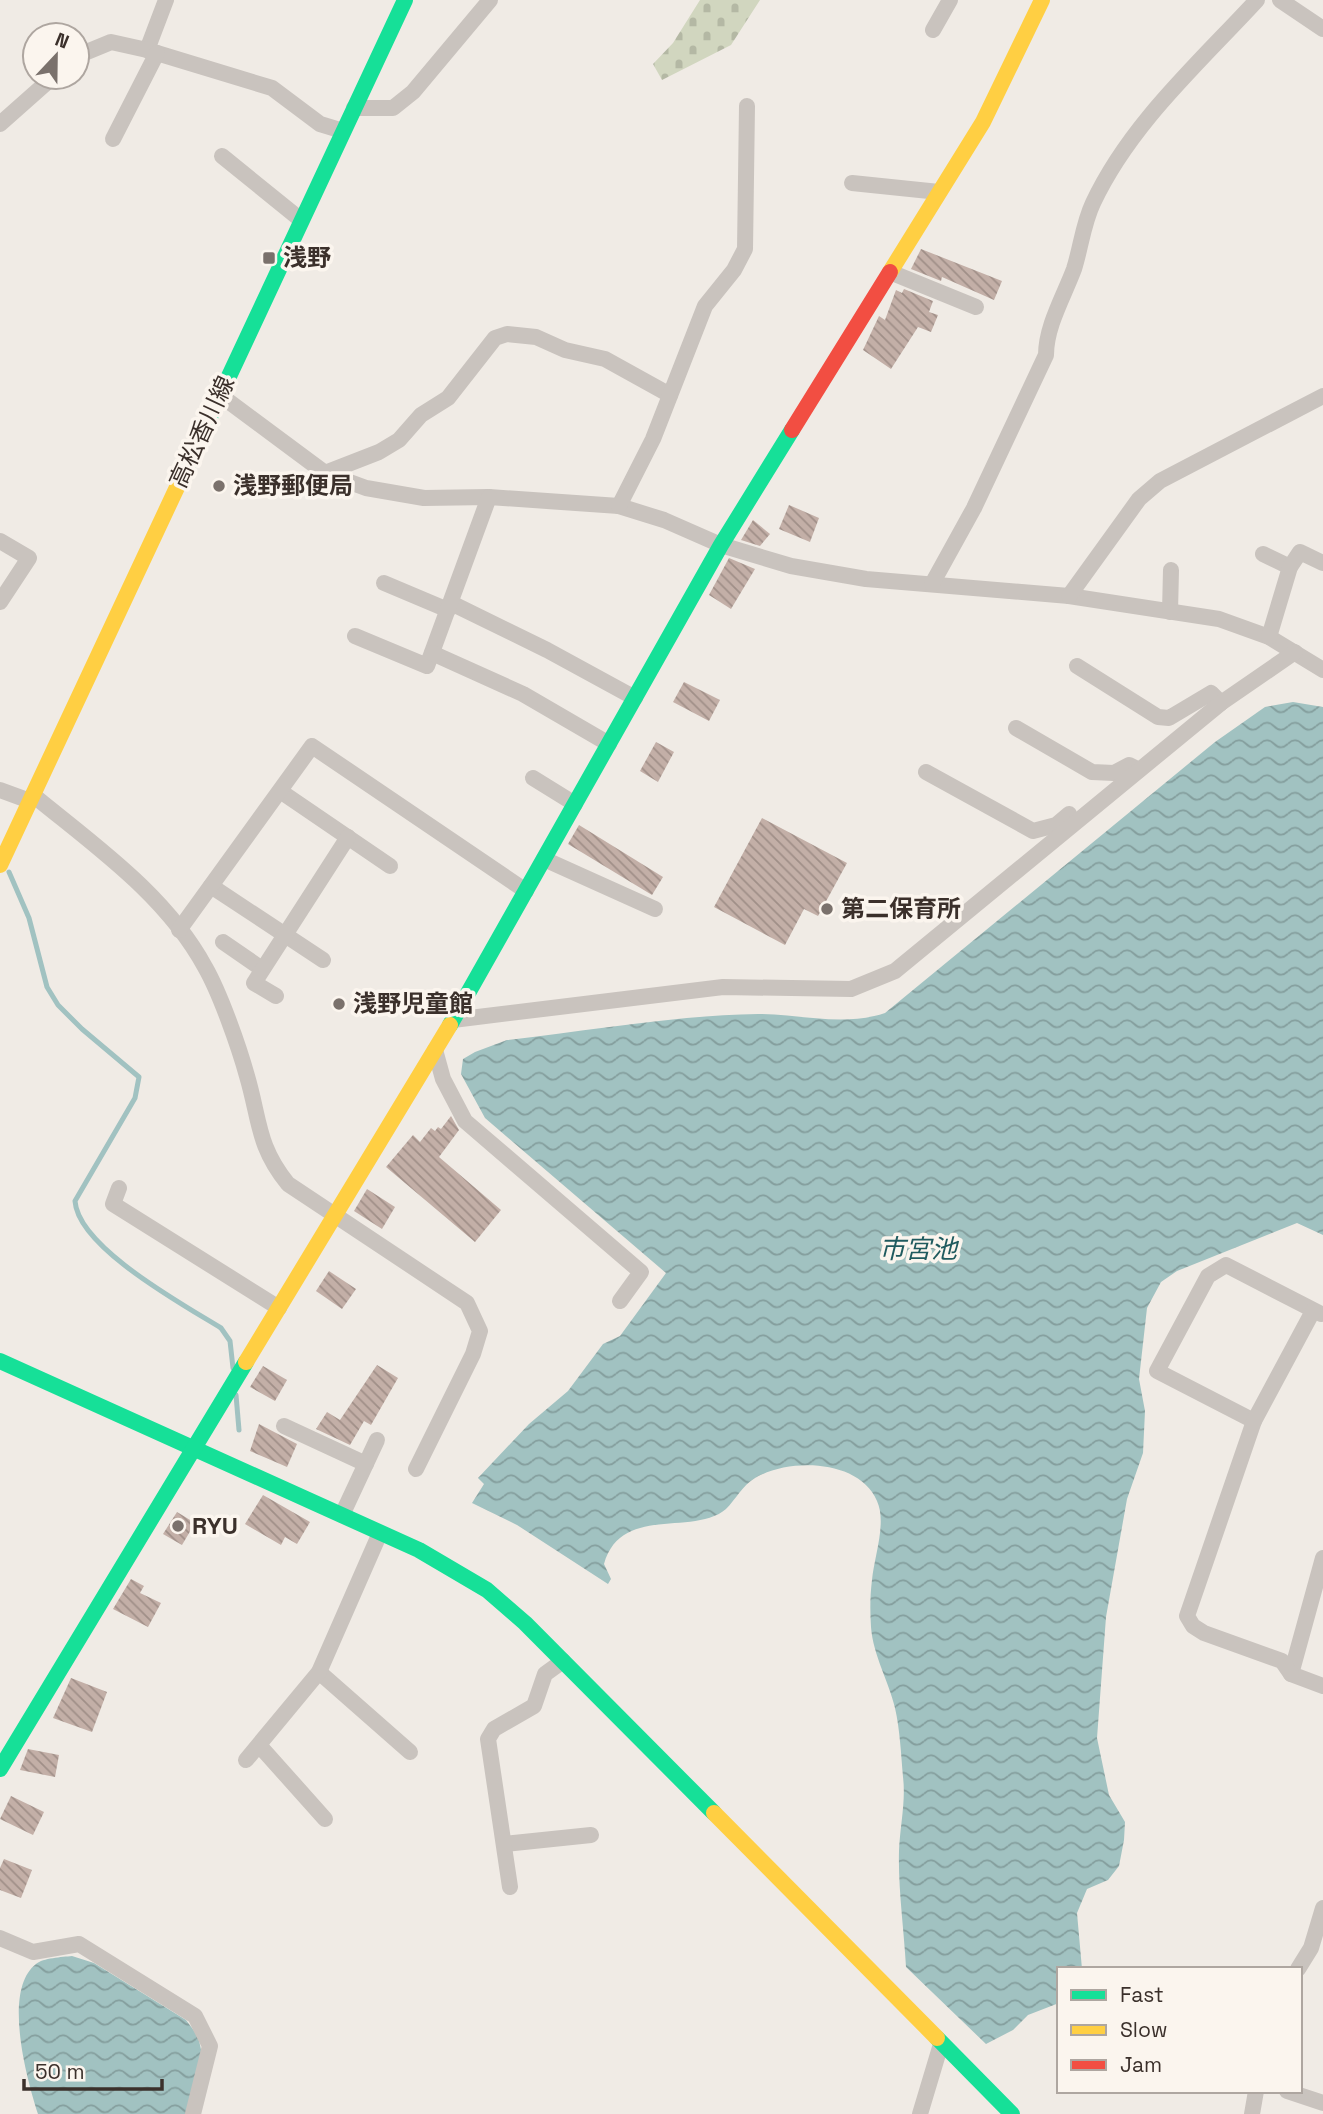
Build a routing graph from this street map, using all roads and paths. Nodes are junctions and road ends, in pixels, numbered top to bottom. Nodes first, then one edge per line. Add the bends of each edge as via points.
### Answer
1 (166, 0) edge
2 (405, 0) edge
3 (490, 0) edge
4 (950, 0) edge
5 (1042, 0) edge
6 (1257, 0) edge
7 (1280, 0) edge
8 (1323, 29) edge
9 (933, 30) dead end
10 (91, 50) edge
11 (152, 52) junction
12 (37, 91) edge
13 (747, 106) dead end
14 (354, 108) junction
15 (0, 124) edge
16 (343, 131) junction
17 (113, 139) dead end
18 (222, 156) dead end
19 (852, 183) dead end
20 (940, 192) junction
21 (301, 220) junction
22 (890, 272) junction
23 (976, 307) dead end
24 (220, 395) junction
25 (670, 395) junction
26 (1323, 396) edge
27 (326, 473) junction
28 (489, 497) junction
29 (619, 506) junction
30 (0, 541) edge
31 (721, 545) junction
32 (1263, 554) dead end
33 (1323, 563) edge
34 (1290, 568) junction
35 (1171, 570) dead end
36 (384, 583) dead end
37 (932, 584) junction
38 (1069, 596) junction
39 (0, 602) edge
40 (449, 607) junction
41 (1170, 612) junction
42 (355, 636) dead end
43 (1269, 637) junction
44 (1295, 652) junction
45 (432, 653) junction
46 (1077, 666) dead end
47 (1323, 670) edge
48 (635, 698) junction
49 (1221, 702) junction
50 (1016, 728) dead end
51 (609, 744) junction
52 (1139, 770) junction
53 (926, 772) dead end
54 (533, 778) dead end
55 (0, 790) edge
56 (280, 791) junction
57 (32, 798) junction
58 (575, 804) junction
59 (1081, 818) junction
60 (348, 837) junction
61 (544, 859) junction
62 (0, 865) edge
63 (390, 866) dead end
64 (211, 886) junction
65 (526, 891) junction
66 (655, 909) dead end
67 (179, 930) junction
68 (284, 934) junction
69 (223, 943) dead end
70 (323, 960) dead end
71 (262, 969) junction
72 (276, 996) dead end
73 (453, 1020) junction
74 (435, 1050) junction
75 (119, 1188) dead end
76 (334, 1217) junction
77 (620, 1301) dead end
78 (279, 1308) junction
79 (1318, 1313) edge
80 (0, 1361) edge
81 (1254, 1421) junction
82 (284, 1426) dead end
83 (377, 1440) dead end
84 (193, 1450) junction
85 (366, 1464) junction
86 (416, 1469) dead end
87 (342, 1515) junction
88 (380, 1533) junction
89 (1323, 1558) edge
90 (563, 1661) junction
91 (319, 1672) junction
92 (1291, 1674) junction
93 (1323, 1686) edge
94 (259, 1745) junction
95 (410, 1752) dead end
96 (246, 1760) dead end
97 (0, 1769) edge
98 (325, 1819) dead end
99 (591, 1835) dead end
100 (504, 1844) junction
101 (510, 1887) dead end
102 (1323, 1908) edge
103 (0, 1938) edge
104 (1317, 1950) edge
105 (1300, 1967) edge
106 (941, 2043) junction
107 (1256, 2093) edge
108 (1294, 2093) edge
109 (1323, 2102) edge
110 (193, 2114) edge
111 (920, 2114) edge
112 (1012, 2114) edge
113 (1252, 2114) edge

1 - 11 street
2 - 14 street, 高松香川線
3 - 14 street via 413,93 393,108
4 - 9 street
5 - 20 street via 1011,69
6 - 37 street via 1133,136 1111,167 1081,234 1075,265 1046,341 1046,355 974,508
7 - 8 street
10 - 11 street via 111,42
11 - 16 street via 272,88 320,124
11 - 17 street
12 - 15 street
13 - 25 street via 745,249 705,306
14 - 16 street, 高松香川線
16 - 21 street, 高松香川線
18 - 21 street
19 - 20 street
20 - 22 street
21 - 24 street, 高松香川線
22 - 23 street
22 - 31 street
24 - 27 street
24 - 57 street, 高松香川線
25 - 27 street via 605,359 536,337 507,334 495,338 448,398 421,415 399,440
25 - 29 street
26 - 38 street via 1160,481 1139,499
27 - 28 street via 366,488 424,498
28 - 29 street
28 - 40 street
29 - 31 street
30 - 39 street via 29,558
31 - 37 street via 791,566
31 - 48 street
32 - 34 street
33 - 34 street via 1300,552
34 - 43 street
35 - 41 street
36 - 40 street
37 - 38 street
38 - 41 street
40 - 45 street
40 - 48 street via 547,650
41 - 43 street via 1219,619
42 - 45 street via 428,666
43 - 44 street
44 - 47 street
44 - 49 street
45 - 51 street via 523,694
46 - 49 street via 1158,717 1169,718 1211,693
48 - 51 street
49 - 52 street
50 - 52 street via 1092,772 1114,773 1129,765
51 - 58 street
52 - 59 street
53 - 59 street via 1033,831 1056,825 1070,813
54 - 58 street
55 - 57 street
56 - 60 street
56 - 64 street
56 - 65 street via 313,746
57 - 62 street, 高松香川線
57 - 67 street via 134,878
58 - 61 street
59 - 73 street via 895,971 851,989 723,987
60 - 63 street
60 - 68 street
61 - 65 street
61 - 66 street
64 - 67 street
64 - 68 street
65 - 73 street
67 - 76 street via 206,968 247,1076 271,1164 288,1184
68 - 70 street
68 - 71 street
69 - 71 street
71 - 72 street via 254,983
73 - 74 street
74 - 76 street
74 - 77 street via 443,1079 465,1121 641,1272
75 - 78 street via 113,1204
76 - 78 street
76 - 86 street via 467,1303 480,1331
78 - 84 street
79 - 81 street
79 - 81 street via 1226,1265 1208,1276 1157,1371
80 - 84 street
81 - 92 street via 1187,1616 1204,1633 1282,1661
82 - 85 street
83 - 85 street
84 - 87 street
84 - 97 street
85 - 87 street
87 - 88 street
88 - 90 street via 487,1590
88 - 91 street
89 - 92 street
90 - 100 street via 545,1674 534,1706 494,1728 488,1740
90 - 106 street
91 - 94 street
91 - 95 street
92 - 93 street
94 - 96 street
94 - 98 street
99 - 100 street
100 - 101 street
102 - 104 street
103 - 110 street via 33,1952 79,1944 195,2016 211,2046
104 - 105 street
106 - 111 street
106 - 112 street
107 - 113 street
108 - 109 street

